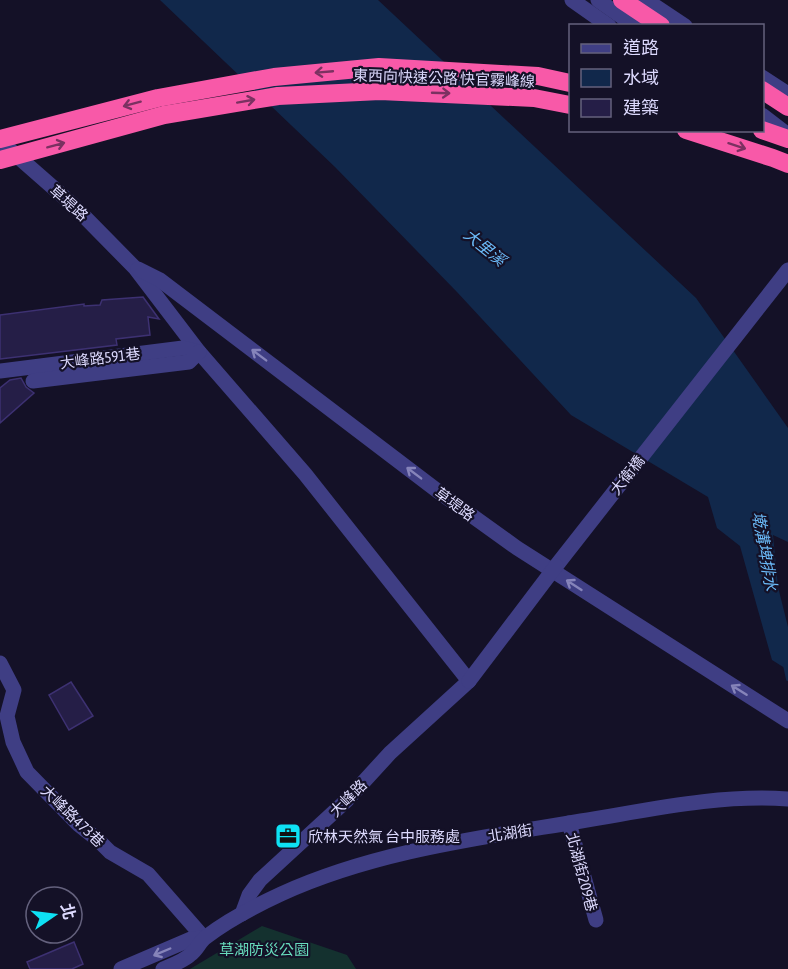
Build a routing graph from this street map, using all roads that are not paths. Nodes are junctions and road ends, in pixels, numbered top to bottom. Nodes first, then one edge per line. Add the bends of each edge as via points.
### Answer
1 (572, 0) edge
2 (598, 0) edge
3 (622, 0) edge
4 (646, 0) edge
5 (606, 24) edge
6 (631, 24) edge
7 (658, 24) edge
8 (682, 24) edge
9 (764, 78) edge
10 (569, 82) edge
11 (764, 91) edge
12 (788, 94) edge
13 (569, 105) edge
14 (788, 107) edge
15 (764, 117) edge
16 (775, 130) edge
17 (692, 132) edge
18 (0, 140) edge
19 (19, 158) junction
20 (0, 161) edge
21 (788, 164) edge
22 (135, 268) junction
23 (788, 270) edge
24 (199, 352) junction
25 (0, 371) edge
26 (33, 381) dead end
27 (0, 663) edge
28 (469, 681) junction
29 (788, 721) edge
30 (788, 799) edge
31 (569, 823) junction
32 (242, 914) junction
33 (596, 920) dead end
34 (204, 938) junction
35 (121, 969) edge
36 (163, 969) edge

1 - 5 street
2 - 6 street
3 - 7 highway
4 - 8 street
9 - 12 street
10 -> 18 highway, 東西向快速公路 快官霧峰線 via 538,76 379,67 274,76 158,98
11 - 14 highway
20 -> 13 highway, 東西向快速公路 快官霧峰線, bridge via 164,115 278,96 380,91 534,98
15 - 16 street
17 -> 21 highway
18 - 19 street, 草堤路
19 - 20 street
19 - 22 street, 草堤路 via 73,205
22 - 24 street, 草堤路
29 -> 22 street, 草堤路 via 517,548 160,280
23 - 28 street, 大衛橋, bridge
24 - 25 street, 大峰路591巷 via 183,348
24 - 26 street via 189,362
24 - 28 street, 草堤路 via 305,474
27 - 34 street, 大峰路473巷 via 14,690 7,716 13,742 27,772 110,852 148,874
28 - 32 street, 大峰路 via 260,880
30 - 31 street, 北湖街 via 723,799
31 - 32 street, 北湖街 via 403,853 327,876
31 - 33 street, 北湖街209巷
32 - 34 street
34 -> 35 street via 191,939
34 - 36 street via 191,955

